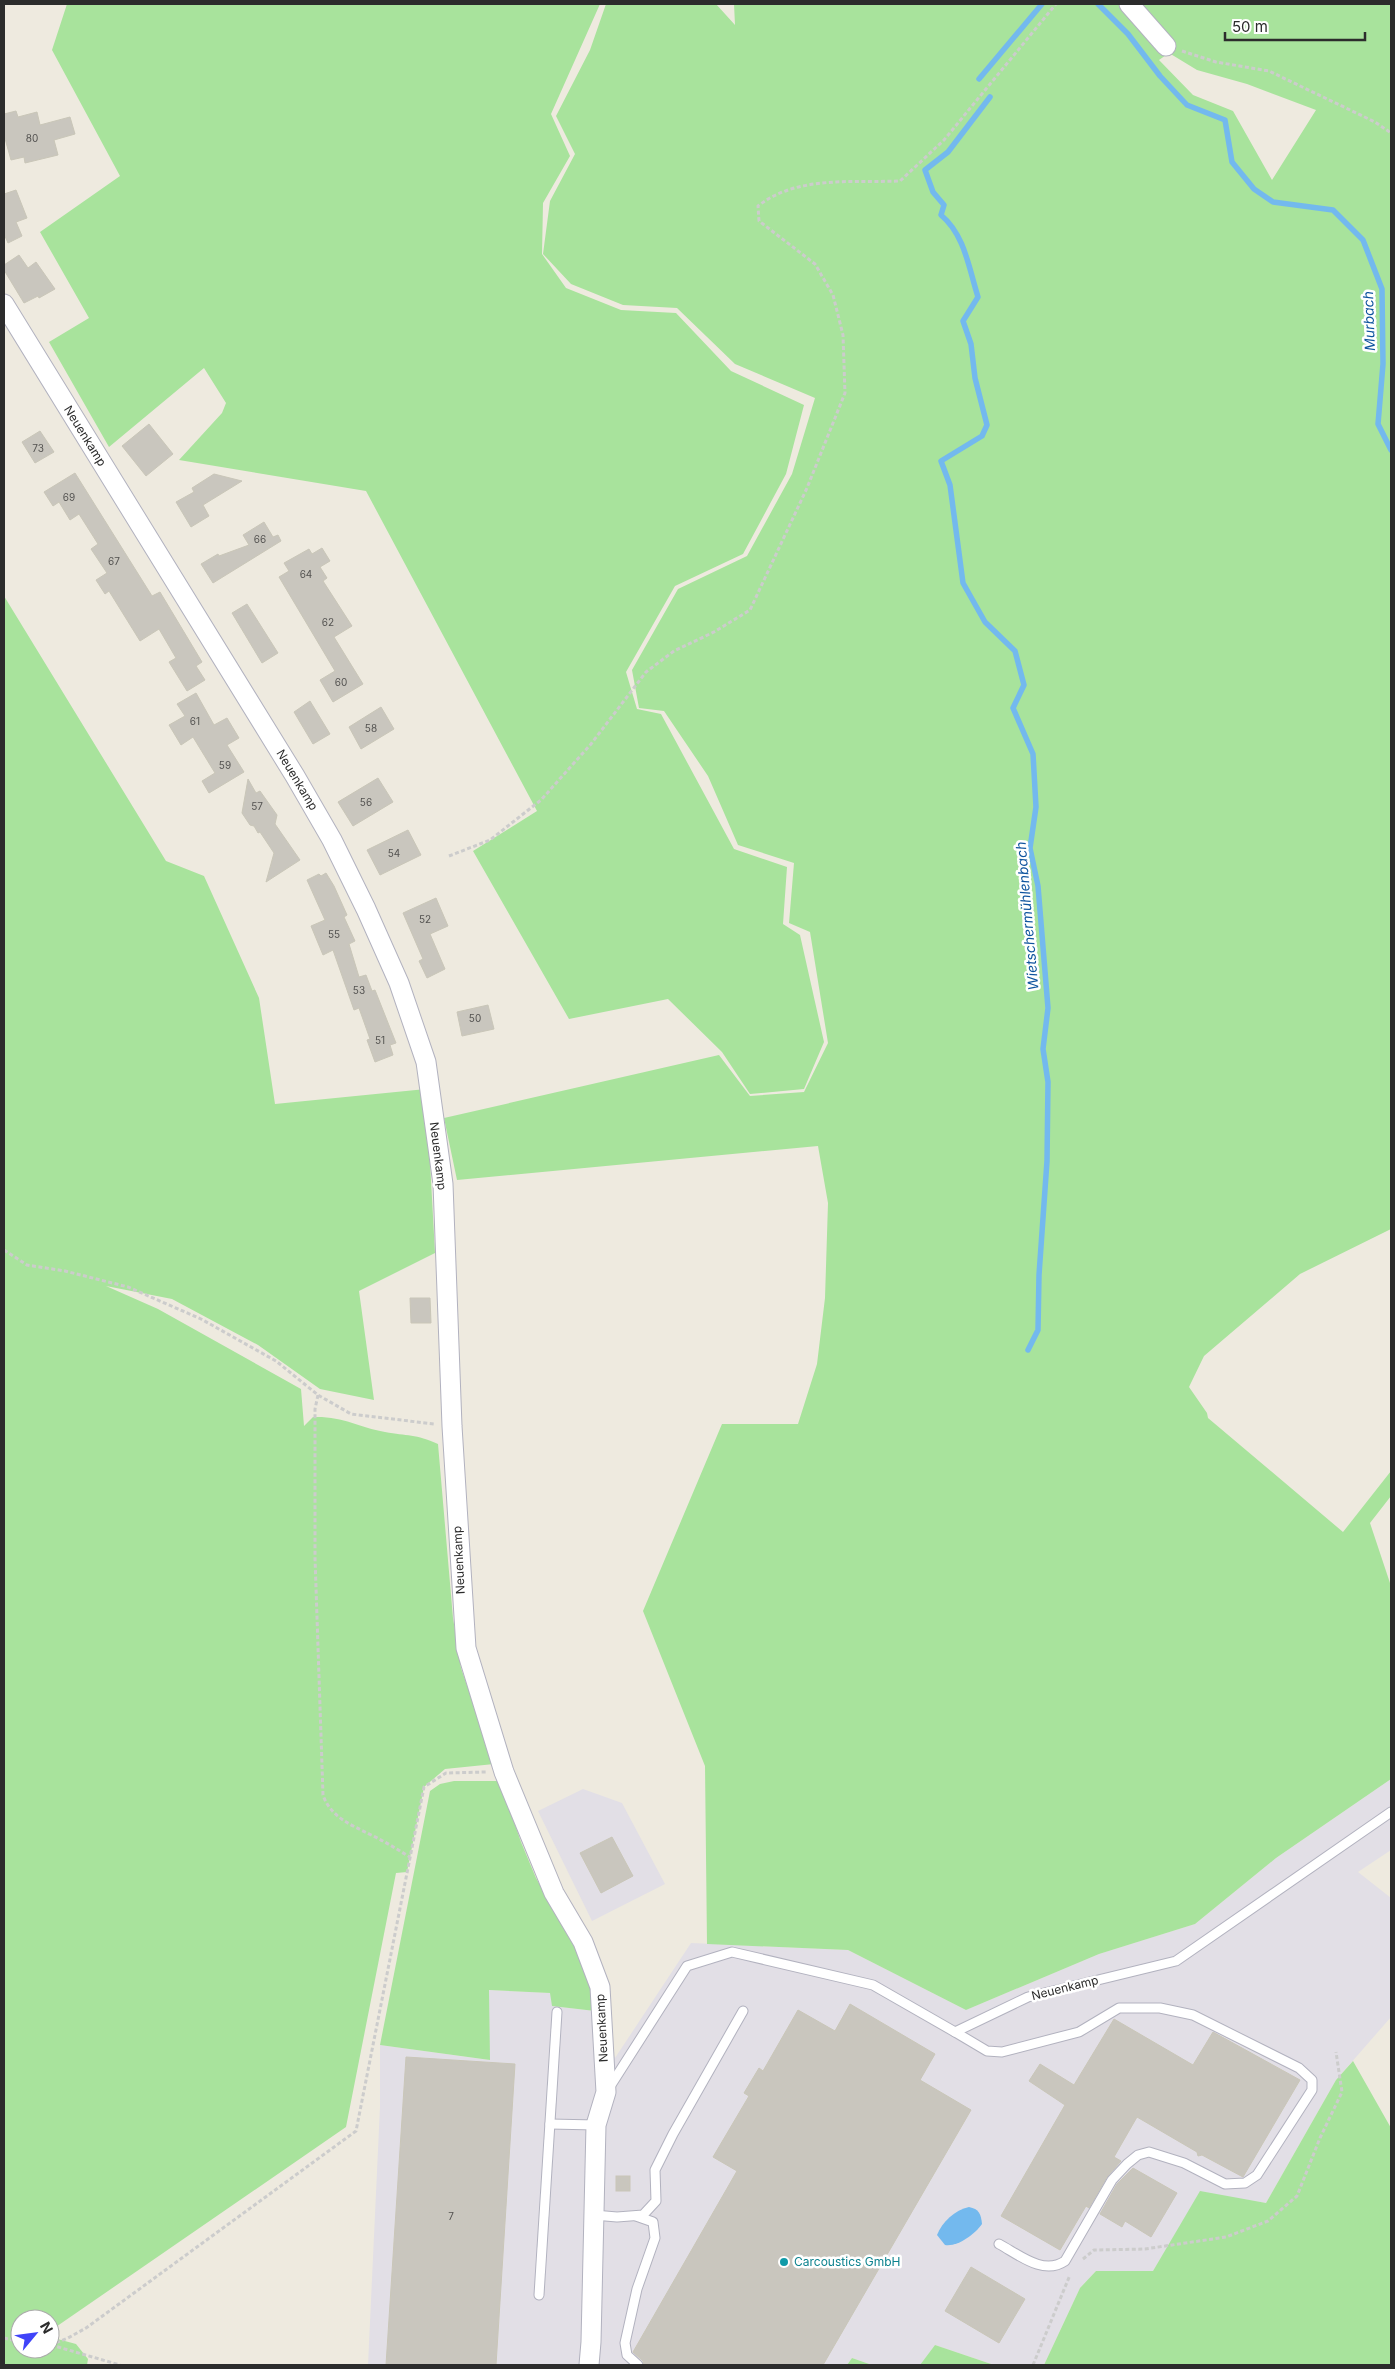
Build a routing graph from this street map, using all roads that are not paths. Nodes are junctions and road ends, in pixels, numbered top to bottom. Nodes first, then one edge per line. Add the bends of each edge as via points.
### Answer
1 (1129, 4) edge
2 (1166, 46) road end
3 (4, 304) edge
4 (1391, 1812) edge
5 (743, 2011) dead end
6 (557, 2012) dead end
7 (955, 2032) junction
8 (606, 2092) junction
9 (550, 2124) junction
10 (596, 2125) junction
11 (594, 2215) junction
12 (636, 2216) junction
13 (1000, 2244) dead end
14 (539, 2295) dead end
15 (589, 2365) edge
16 (638, 2365) edge

1 - 2 street
3 - 8 street, Neuenkamp via 295,776 345,866 399,983 426,1062 443,1184 452,1426 466,1648 504,1772 554,1894 583,1942 600,1987
4 - 7 lane, Neuenkamp via 1176,1961 1028,1997
5 - 12 lane via 655,2170 656,2201 643,2215
6 - 9 lane
7 - 8 lane, Neuenkamp via 873,1985 732,1952 687,1966
7 - 13 lane via 988,2051 1002,2052 1079,2032 1119,2008 1160,2008 1193,2015 1299,2068 1312,2080 1312,2090 1292,2123 1257,2176 1245,2183 1225,2184 1184,2162 1148,2152 1126,2164 1112,2180 1059,2266 1041,2267
8 - 10 street, Neuenkamp
9 - 10 lane
9 - 14 lane
10 - 11 street, Neuenkamp
11 - 12 lane
11 - 15 street, Neuenkamp
12 - 16 lane via 653,2222 656,2238 637,2289 626,2343 627,2355

